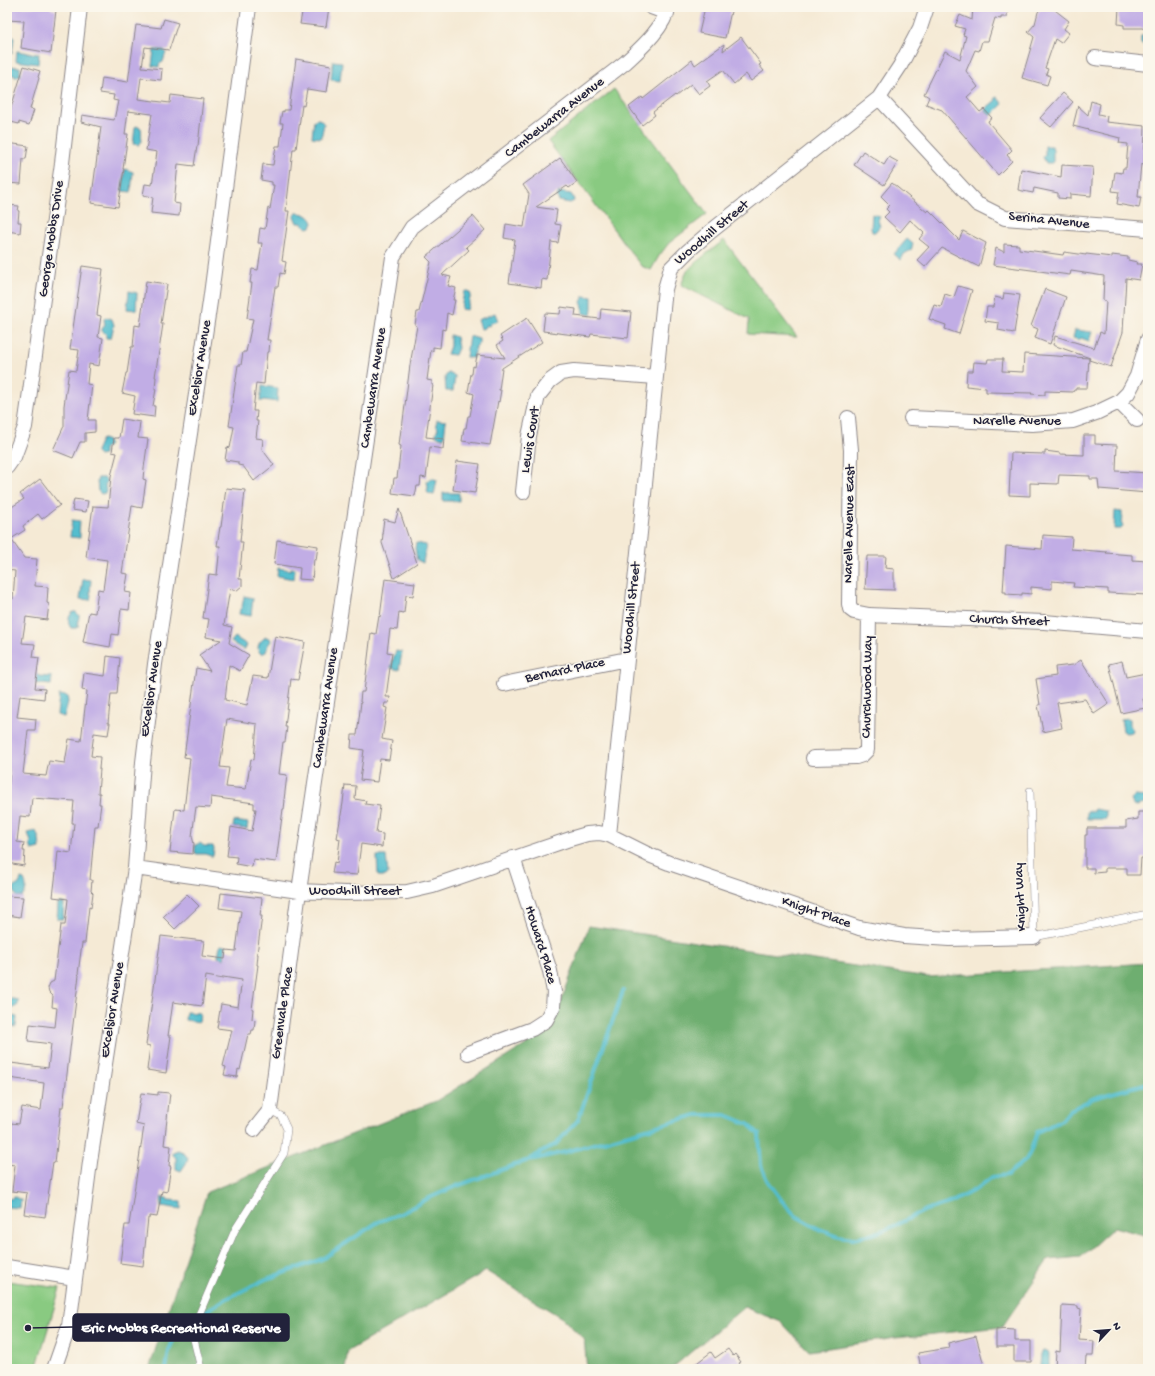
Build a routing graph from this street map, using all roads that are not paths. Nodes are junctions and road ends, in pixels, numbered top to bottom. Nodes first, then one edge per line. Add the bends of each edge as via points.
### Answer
1 (80, 7) edge
2 (249, 7) edge
3 (651, 7) edge
4 (927, 7) edge
5 (667, 10) edge
6 (1094, 58) dead end
7 (1148, 64) edge
8 (879, 98) junction
9 (1148, 229) edge
10 (1148, 339) edge
11 (656, 377) junction
12 (1119, 402) junction
13 (848, 418) dead end
14 (911, 418) dead end
15 (1137, 420) dead end
16 (7, 466) edge
17 (523, 492) dead end
18 (869, 615) junction
19 (1148, 631) edge
20 (627, 659) junction
21 (504, 684) dead end
22 (813, 758) dead end
23 (1030, 791) dead end
24 (609, 835) junction
25 (513, 858) junction
26 (134, 868) junction
27 (299, 891) junction
28 (1148, 914) edge
29 (1034, 937) junction
30 (468, 1053) dead end
31 (270, 1110) junction
32 (254, 1130) dead end
33 (7, 1267) edge
34 (75, 1278) junction
35 (54, 1369) edge
36 (201, 1369) edge

1 - 16 street, George Mobbs Drive via 61,171 25,427 14,457
2 - 26 street, Excelsior Avenue via 210,302 155,664
3 - 5 street
4 - 8 street, Woodhill Street via 920,28 900,66
5 - 27 street, Cambewarra Avenue via 652,38 626,62 412,227 393,257
6 - 7 street
8 - 9 street, Serina Avenue via 977,204 1000,216 1025,221
8 - 11 street, Woodhill Street via 710,232 671,268 665,290
10 - 12 street, Narelle Avenue via 1137,376 1128,393
11 - 17 street, Lewis Court via 574,371 561,373 550,381 538,396
11 - 20 street, Woodhill Street
12 - 14 street, Narelle Avenue via 1073,421 1032,424
12 - 15 street
13 - 18 street, Narelle Avenue East via 851,450 849,604 854,612
18 - 19 street, Church Street via 1044,622
18 - 22 street, Churchwood Way via 867,750 856,757
20 - 21 street, Bernard Place
20 - 24 street, Woodhill Street
23 - 29 lane, Knight Way
24 - 25 street, Woodhill Street via 587,834
24 - 29 street, Knight Place via 669,863 859,928 904,936 948,939
25 - 27 street, Woodhill Street via 433,886 407,892
25 - 30 street, Howard Place via 550,971 554,992 552,1007 546,1020 532,1029
26 - 27 street, Woodhill Street
26 - 34 street, Excelsior Avenue
27 - 31 street, Greenvale Place
28 - 29 lane, Knight Way
31 - 32 street
31 - 36 lane via 281,1116 287,1129 284,1153 235,1230 192,1331
33 - 34 street
34 - 35 street, Excelsior Avenue via 68,1326

